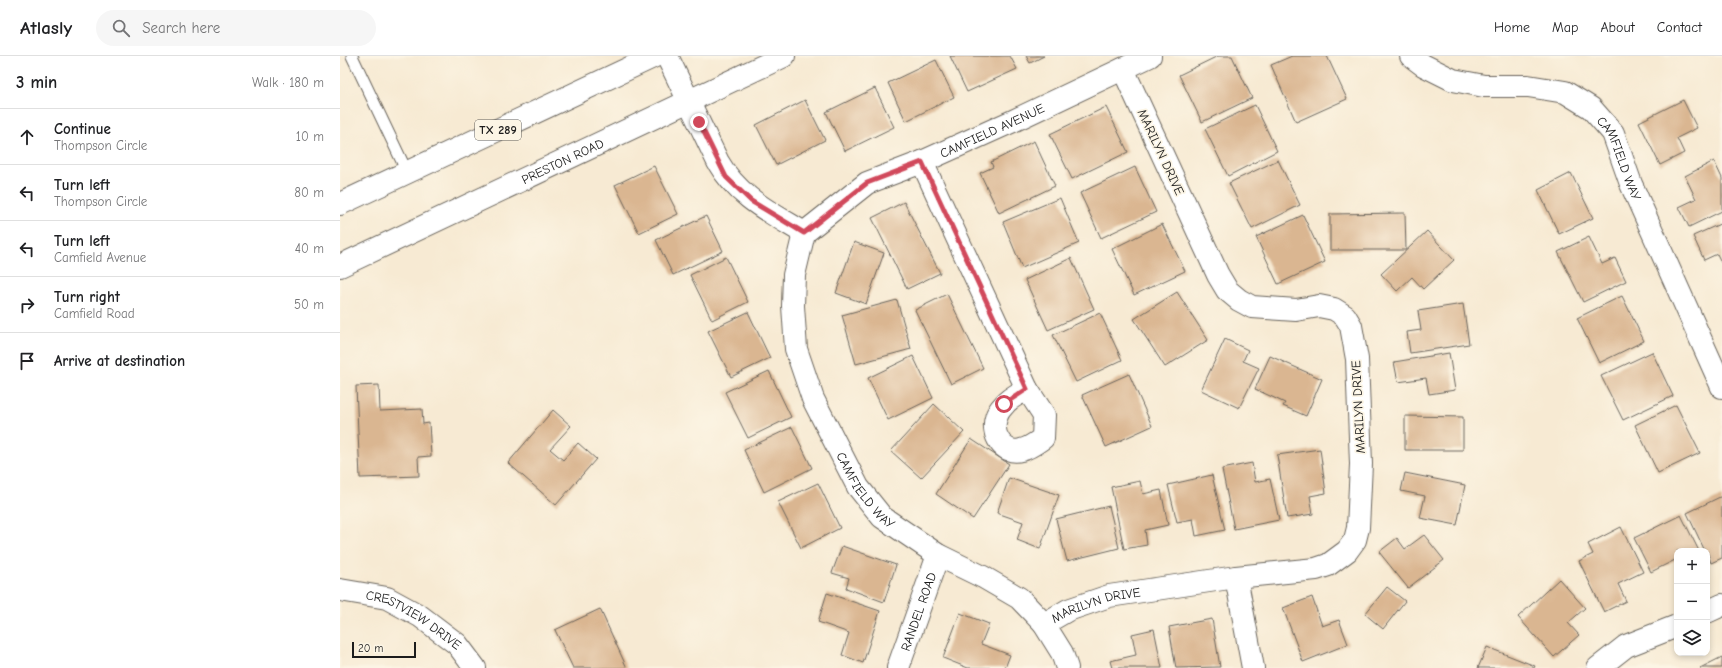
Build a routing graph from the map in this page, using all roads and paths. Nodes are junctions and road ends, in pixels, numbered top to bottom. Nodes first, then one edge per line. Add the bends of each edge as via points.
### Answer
1 (352, 56) edge
2 (655, 56) edge
3 (667, 56) edge
4 (784, 56) edge
5 (1150, 56) edge
6 (1411, 56) edge
7 (1123, 69) junction
8 (689, 101) junction
9 (922, 162) junction
10 (407, 172) junction
11 (340, 204) edge
12 (804, 233) junction
13 (340, 266) edge
14 (1722, 387) edge
15 (1027, 389) dead end
16 (938, 555) junction
17 (1236, 577) junction
18 (340, 590) edge
19 (1722, 605) edge
20 (1710, 611) edge
21 (1044, 624) junction
22 (1674, 627) edge
23 (475, 668) edge
24 (898, 668) edge
25 (1068, 668) edge
26 (1253, 668) edge
27 (1598, 668) edge

1 - 10 lane
2 - 10 street, TX 289
3 - 8 street
4 - 8 street, PRESTON ROAD
5 - 7 street
6 - 14 street, CAMFIELD WAY via 1453,80 1484,86 1528,86 1565,92 1591,108 1613,133 1631,184
7 - 9 street, CAMFIELD AVENUE
7 - 17 street, MARILYN DRIVE via 1218,276 1227,290 1252,307 1296,310 1319,306 1334,309 1345,316 1351,326 1357,359 1361,464 1358,528 1355,540 1347,551 1328,565 1316,569
8 - 12 street via 726,177 751,201
8 - 13 street, PRESTON ROAD
9 - 12 street, CAMFIELD AVENUE via 867,183
9 - 15 street
10 - 11 street, TX 289
12 - 16 street, CAMFIELD WAY via 794,275 793,306 796,349 813,399 858,488 882,517
16 - 21 street, CAMFIELD WAY via 1019,598
16 - 24 street, RANDEL ROAD
17 - 21 street, MARILYN DRIVE via 1109,596 1068,610
17 - 26 street
18 - 23 street, CRESTVIEW DRIVE via 387,598 420,616 457,644
19 - 20 street
21 - 25 street, CAMFIELD WAY via 1062,652
22 - 27 street via 1626,646

